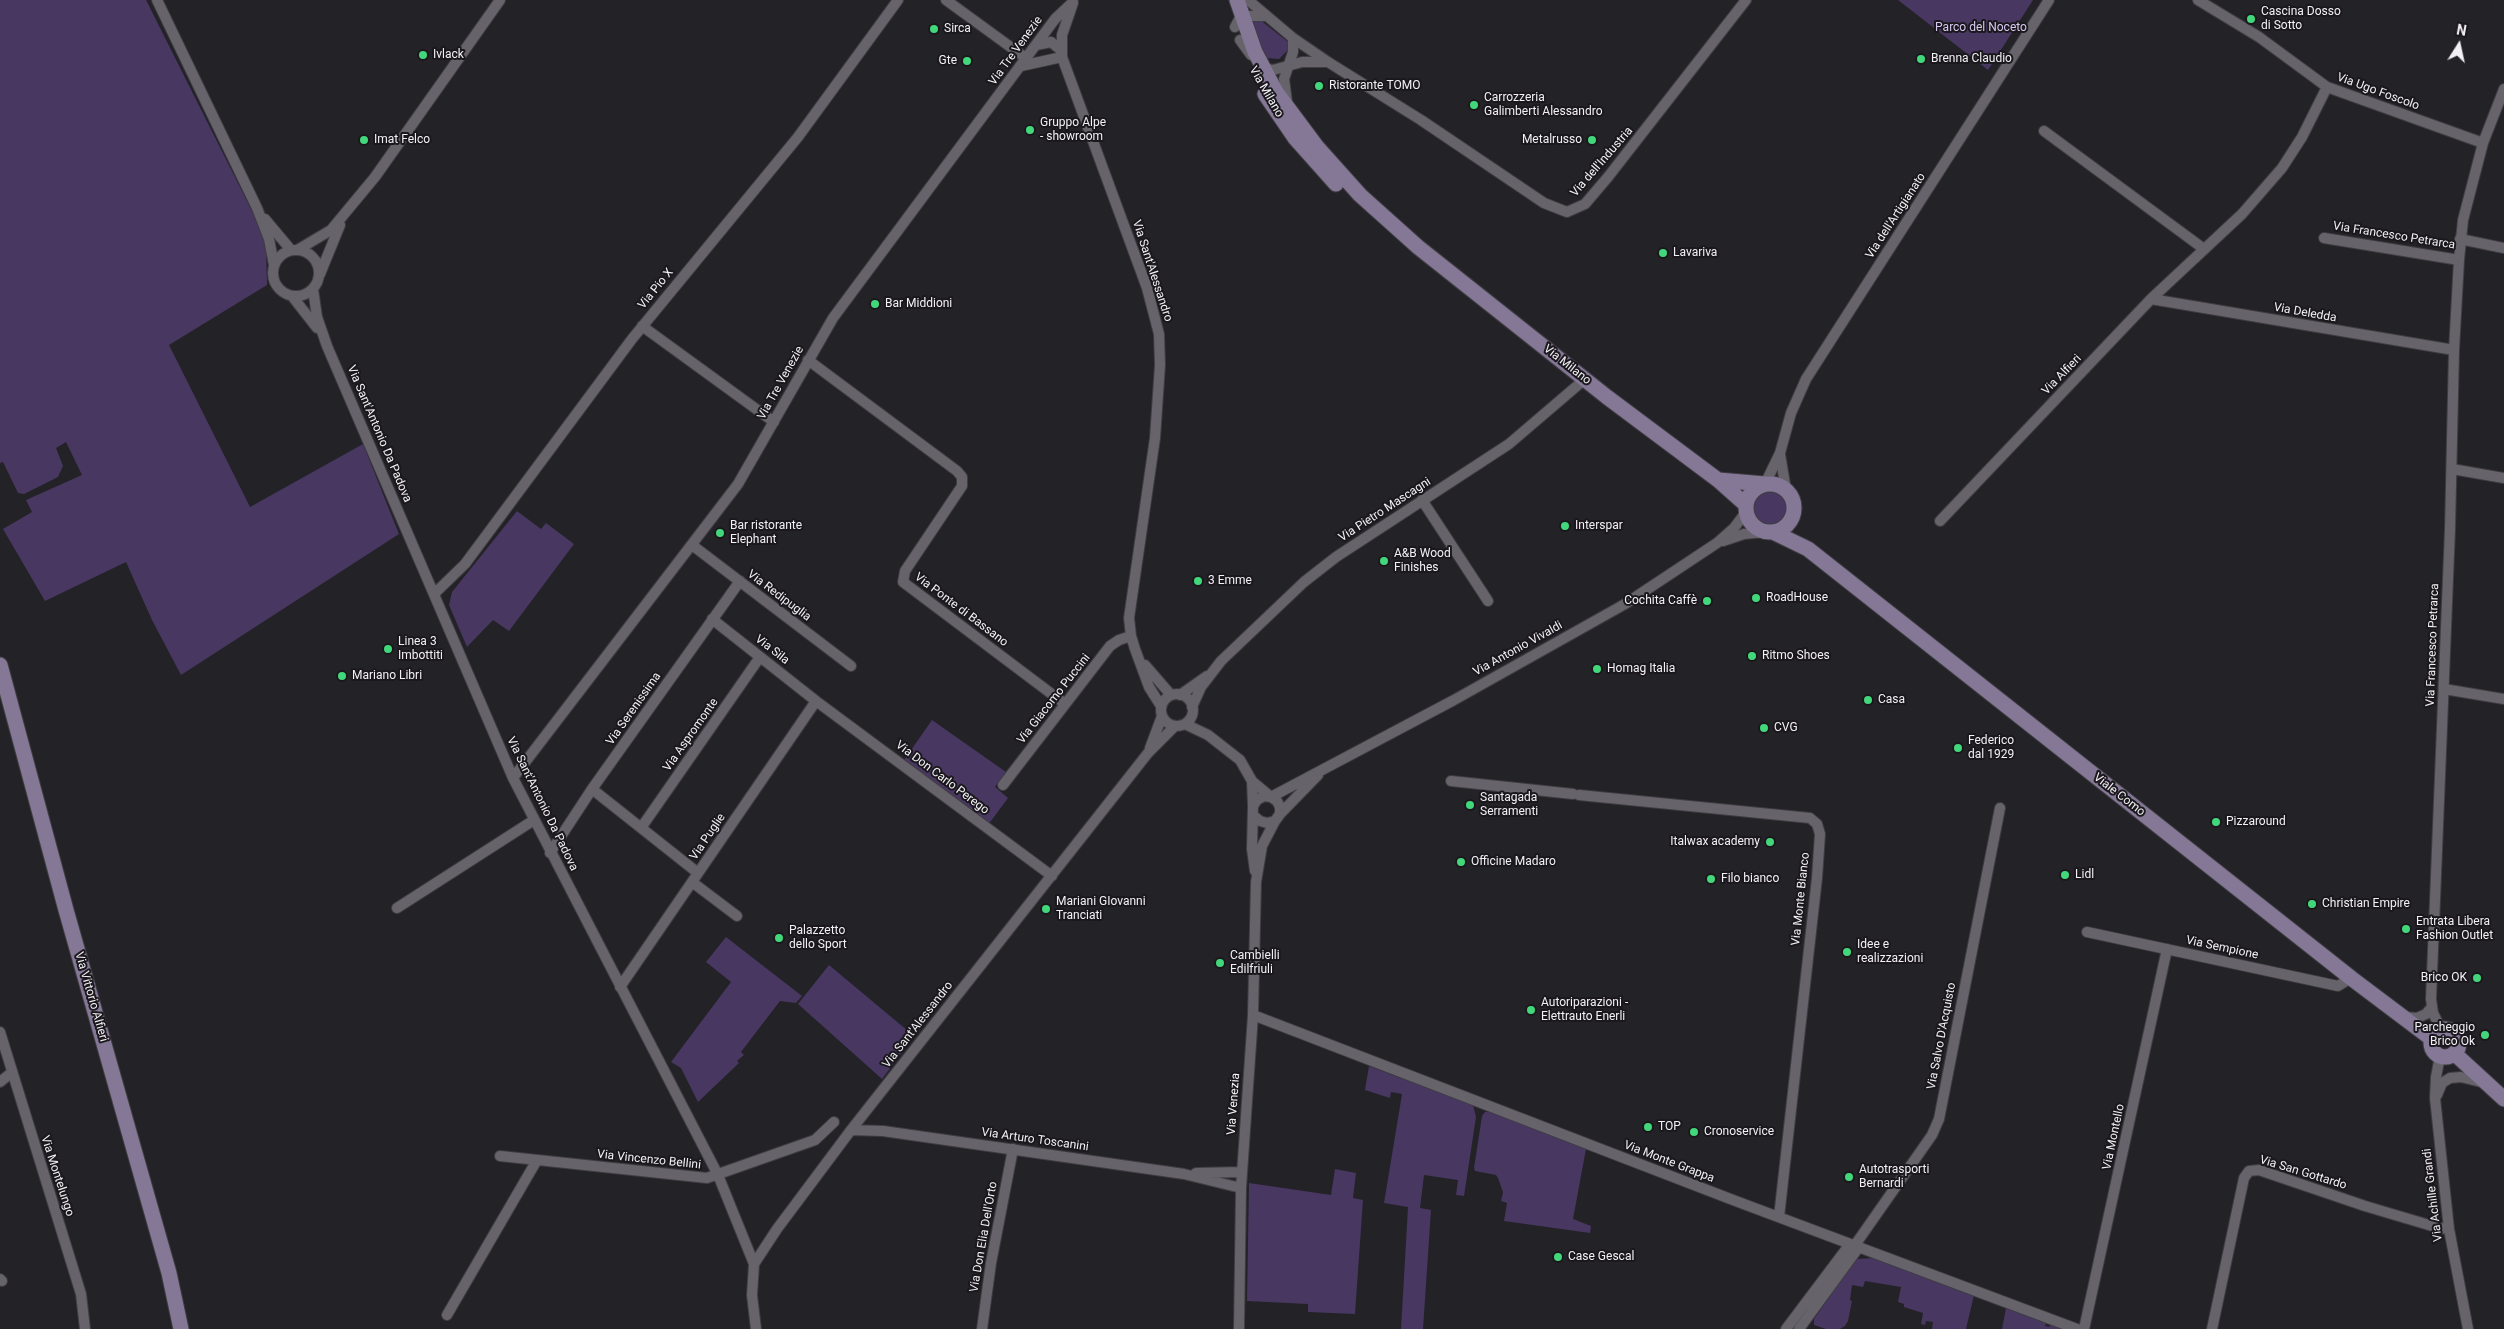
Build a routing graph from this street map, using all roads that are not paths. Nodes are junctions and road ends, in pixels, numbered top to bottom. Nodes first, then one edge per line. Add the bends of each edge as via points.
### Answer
1 (157, 0) edge
2 (500, 0) edge
3 (898, 0) edge
4 (946, 0) edge
5 (1227, 0) edge
6 (1237, 0) edge
7 (1248, 0) edge
8 (1746, 0) edge
9 (2048, 0) edge
10 (2198, 0) edge
11 (1074, 1) edge
12 (1265, 16) junction
13 (1239, 28) junction
14 (1294, 38) junction
15 (1036, 45) junction
16 (1062, 54) junction
17 (1328, 62) junction
18 (1024, 63) junction
19 (1288, 65) junction
20 (1264, 70) junction
21 (2327, 87) junction
22 (2504, 89) edge
23 (1292, 115) junction
24 (2044, 131) dead end
25 (2483, 143) junction
26 (257, 208) junction
27 (345, 214) junction
28 (2324, 238) dead end
29 (2460, 239) junction
30 (1418, 247) junction
31 (2504, 248) edge
32 (2204, 249) junction
33 (295, 250) junction
34 (2459, 260) junction
35 (274, 265) junction
36 (320, 275) junction
37 (313, 289) junction
38 (292, 296) junction
39 (2152, 299) junction
40 (642, 326) junction
41 (327, 346) junction
42 (2454, 350) junction
43 (808, 360) junction
44 (1585, 379) junction
45 (774, 422) junction
46 (1780, 453) junction
47 (2452, 469) junction
48 (2504, 478) edge
49 (1718, 480) junction
50 (1765, 484) junction
51 (1786, 490) junction
52 (1422, 500) junction
53 (1746, 508) junction
54 (1794, 512) junction
55 (1940, 521) dead end
56 (1769, 532) junction
57 (1717, 543) junction
58 (692, 545) junction
59 (1808, 549) junction
60 (740, 581) junction
61 (434, 594) junction
62 (1488, 601) dead end
63 (712, 620) junction
64 (1131, 636) junction
65 (1135, 650) junction
66 (760, 657) junction
67 (0, 665) edge
68 (851, 666) dead end
69 (1210, 674) junction
70 (2444, 689) junction
71 (1175, 695) junction
72 (2504, 699) edge
73 (816, 701) junction
74 (1065, 704) junction
75 (1162, 711) junction
76 (1186, 718) junction
77 (1148, 753) junction
78 (1326, 767) junction
79 (513, 778) junction
80 (1252, 781) junction
81 (1451, 781) dead end
82 (1003, 785) dead end
83 (592, 789) junction
84 (1271, 797) junction
85 (2000, 808) dead end
86 (1254, 811) junction
87 (1277, 817) junction
88 (534, 820) junction
89 (641, 828) junction
90 (550, 853) junction
91 (698, 873) junction
92 (1052, 876) junction
93 (692, 882) junction
94 (1256, 882) junction
95 (397, 908) dead end
96 (737, 916) dead end
97 (2087, 932) dead end
98 (2167, 949) junction
99 (2350, 978) junction
100 (620, 987) junction
101 (2432, 1007) junction
102 (1253, 1015) junction
103 (2400, 1017) junction
104 (0, 1032) edge
105 (2436, 1034) junction
106 (2448, 1055) junction
107 (11, 1072) junction
108 (0, 1082) edge
109 (2487, 1084) junction
110 (2435, 1098) junction
111 (2504, 1099) edge
112 (863, 1116) junction
113 (834, 1122) dead end
114 (851, 1130) junction
115 (883, 1131) junction
116 (1013, 1149) junction
117 (500, 1156) dead end
118 (537, 1160) junction
119 (1242, 1172) junction
120 (1184, 1174) junction
121 (718, 1175) junction
122 (1241, 1188) junction
123 (1779, 1217) junction
124 (2449, 1229) junction
125 (1855, 1245) junction
126 (754, 1264) junction
127 (447, 1315) dead end
128 (85, 1329) edge
129 (181, 1329) edge
130 (756, 1329) edge
131 (982, 1329) edge
132 (1239, 1329) edge
133 (1786, 1329) edge
134 (1799, 1329) edge
135 (2078, 1329) edge
136 (2084, 1329) edge
137 (2212, 1329) edge
138 (2468, 1329) edge

1 - 26 street
2 - 27 street via 375,177
3 - 40 street, Via Pio X via 798,137
4 - 18 street
5 - 13 main road, Via Milano
6 - 13 main road, Via Milano
7 - 12 street, Via dell'Industria
8 - 17 street, Via dell'Industria via 1608,177 1585,204 1572,211 1559,210 1544,203 1426,122
9 - 46 street, Via dell'Artigianato via 1806,379 1791,413
10 - 21 street, Via Ugo Foscolo via 2259,37
11 - 15 street, Via Tre Venezie via 1058,15
11 - 16 street, Via Sant'Alessandro via 1063,30
12 - 13 street
12 - 14 street, Via dell'Industria
13 - 20 main road, Via Milano
13 - 20 street via 1256,64
13 - 30 main road, Via Milano via 1268,99 1309,155 1359,204
14 - 17 street, Via dell'Industria
14 - 19 street
15 - 16 street via 1051,42
15 - 18 street, Via Tre Venezie
16 - 18 street
16 - 64 street, Via Sant'Alessandro via 1147,288 1159,334 1156,423 1131,601
17 - 19 street
18 - 43 street, Via Tre Venezie via 833,318
19 - 20 street
19 - 23 street via 1284,88
20 - 23 main road, Via Milano
21 - 25 street, Via Ugo Foscolo
21 - 32 street, Via Alfieri via 2282,168 2242,214
22 - 25 street, Via Francesco Petrarca
23 - 30 main road, Via Milano via 1344,179
24 - 32 street
25 - 29 street, Via Francesco Petrarca
26 - 33 street
26 - 35 street via 270,242
27 - 33 street via 328,233
27 - 36 street
28 - 34 street, Via Francesco Petrarca
29 - 31 street
29 - 34 street, Via Francesco Petrarca
30 - 44 main road, Via Milano
32 - 39 street, Via Alfieri
33 - 35 street via 284,253
33 - 36 street via 307,252 315,259
34 - 42 street, Via Francesco Petrarca
35 - 38 street via 273,277 278,287
36 - 37 street
37 - 38 street via 304,295
37 - 41 street, Via Sant'Antonio Da Padova via 317,317
38 - 41 street, Via Sant'Antonio Da Padova via 311,318
39 - 42 street, Via Deledda
39 - 55 street, Via Alfieri
40 - 45 street
40 - 61 street, Via Pio X via 461,569
41 - 61 street, Via Sant'Antonio Da Padova
42 - 47 street, Via Francesco Petrarca
43 - 45 street, Via Tre Venezie
43 - 74 street, Via Ponte di Bassano via 962,477 962,486 905,571 902,579 905,585
44 - 49 main road, Via Milano
44 - 52 street, Via Pietro Mascagni via 1516,438
45 - 58 street, Via Tre Venezie via 744,475
46 - 50 street, Via dell'Artigianato
46 - 51 street, Via dell'Artigianato
47 - 48 street
47 - 70 street, Via Francesco Petrarca
49 - 50 main road
49 - 53 main road, Via Milano
50 - 51 main road
50 - 53 main road via 1749,494
51 - 54 main road via 1794,504
52 - 62 street
52 - 69 street, Via Pietro Mascagni via 1310,577 1244,636
53 - 56 main road via 1749,521 1756,528
53 - 57 street via 1734,528
54 - 56 main road via 1783,528
54 - 59 main road
56 - 57 street via 1744,534
56 - 59 main road, Viale Como
57 - 78 street, Via Antonio Vivaldi via 1625,604
58 - 60 street, Via Redipuglia
58 - 79 street, Via Tre Venezie
59 - 99 main road, Viale Como
60 - 63 street, Via Serenissima
60 - 68 street, Via Redipuglia
61 - 79 street, Via Sant'Antonio Da Padova
63 - 66 street, Via Sila
63 - 83 street, Via Serenissima
64 - 65 street, Via Sant'Alessandro
64 - 74 street, Via Giacomo Puccini via 1110,646
65 - 71 street, Via Sant'Alessandro via 1151,674
65 - 75 street, Via Sant'Alessandro
66 - 73 street, Via Sila
66 - 89 street, Via Aspromonte
67 - 129 main road, Via Vittorio Alfieri via 170,1273
69 - 71 street, Via Pietro Mascagni
69 - 76 street, Via Pietro Mascagni
70 - 72 street
70 - 101 street, Via Francesco Petrarca
71 - 75 street, Via Pietro Mascagni
71 - 76 street, Via Sant'Alessandro via 1188,699
73 - 91 street, Via Puglie
73 - 92 street, Via Don Carlo Perego
74 - 82 street, Via Giacomo Puccini
75 - 76 street via 1167,723
75 - 77 street, Via Sant'Alessandro
76 - 77 street, Via Sant'Alessandro
76 - 80 street via 1236,756
77 - 92 street, Via Sant'Alessandro
78 - 84 street, Via Antonio Vivaldi
78 - 87 street, Via Venezia
79 - 88 street, Via Sant'Antonio Da Padova
80 - 84 street
80 - 86 street, Via Venezia
81 - 123 street, Via Monte Bianco via 1810,818 1817,824 1820,834 1817,878
83 - 89 street
83 - 90 street, Via Serenissima
84 - 86 street via 1257,800
84 - 87 street via 1280,807
85 - 125 street, Via Salvo D'Acquisto via 1939,1119 1932,1135
86 - 87 street via 1260,821 1267,823
86 - 94 street, Via Venezia via 1252,849
87 - 94 street, Via Venezia via 1262,846
88 - 90 street, Via Sant'Antonio Da Padova
88 - 95 street
89 - 91 street
90 - 100 street, Via Sant'Antonio Da Padova
91 - 93 street, Via Puglie
92 - 112 street, Via Sant'Alessandro
93 - 96 street
93 - 100 street, Via Puglie
94 - 102 street, Via Venezia
97 - 98 street, Via Sempione
98 - 99 street, Via Sempione via 2338,986
98 - 136 street, Via Montello
99 - 103 main road, Viale Como
100 - 121 street, Via Sant'Antonio Da Padova
101 - 103 street via 2417,1018
101 - 105 street, Via Francesco Petrarca
102 - 119 street, Via Venezia
102 - 123 street, Via Monte Grappa
103 - 105 main road, Viale Como
104 - 107 street, Via Montelungo
105 - 106 main road via 2432,1047
105 - 106 main road via 2451,1029 2458,1036 2460,1046
106 - 109 main road
106 - 110 street, Via Achille Grandi via 2436,1077
107 - 108 street
107 - 128 street, Via Montelungo via 81,1294
109 - 110 street via 2461,1077 2450,1078 2442,1083
109 - 111 main road
110 - 124 street, Via Achille Grandi
112 - 114 street, Via Sant'Alessandro
112 - 115 street, Via Arturo Toscanini
113 - 121 street, Via Vincenzo Bellini via 816,1140
114 - 115 street, Via Arturo Toscanini
114 - 126 street, Via Sant'Alessandro via 781,1222
115 - 116 street, Via Arturo Toscanini
116 - 120 street, Via Arturo Toscanini
116 - 131 street, Via Don Elia Dell'Orto
117 - 118 street, Via Vincenzo Bellini
118 - 121 street, Via Vincenzo Bellini via 700,1178
118 - 127 street
119 - 120 street
119 - 122 street, Via Venezia
120 - 122 street
121 - 126 street, Via Sant'Antonio Da Padova
122 - 132 street, Via Venezia
123 - 125 street, Via Monte Grappa
124 - 137 street, Via San Gottardo via 2365,1206 2259,1170 2249,1171 2244,1178
124 - 138 street, Via Achille Grandi
125 - 133 street, Via Salvo D'Acquisto
125 - 134 street, Via Salvo D'Acquisto
125 - 135 street, Via Monte Grappa
126 - 130 street, Via Sant'Alessandro via 752,1295

